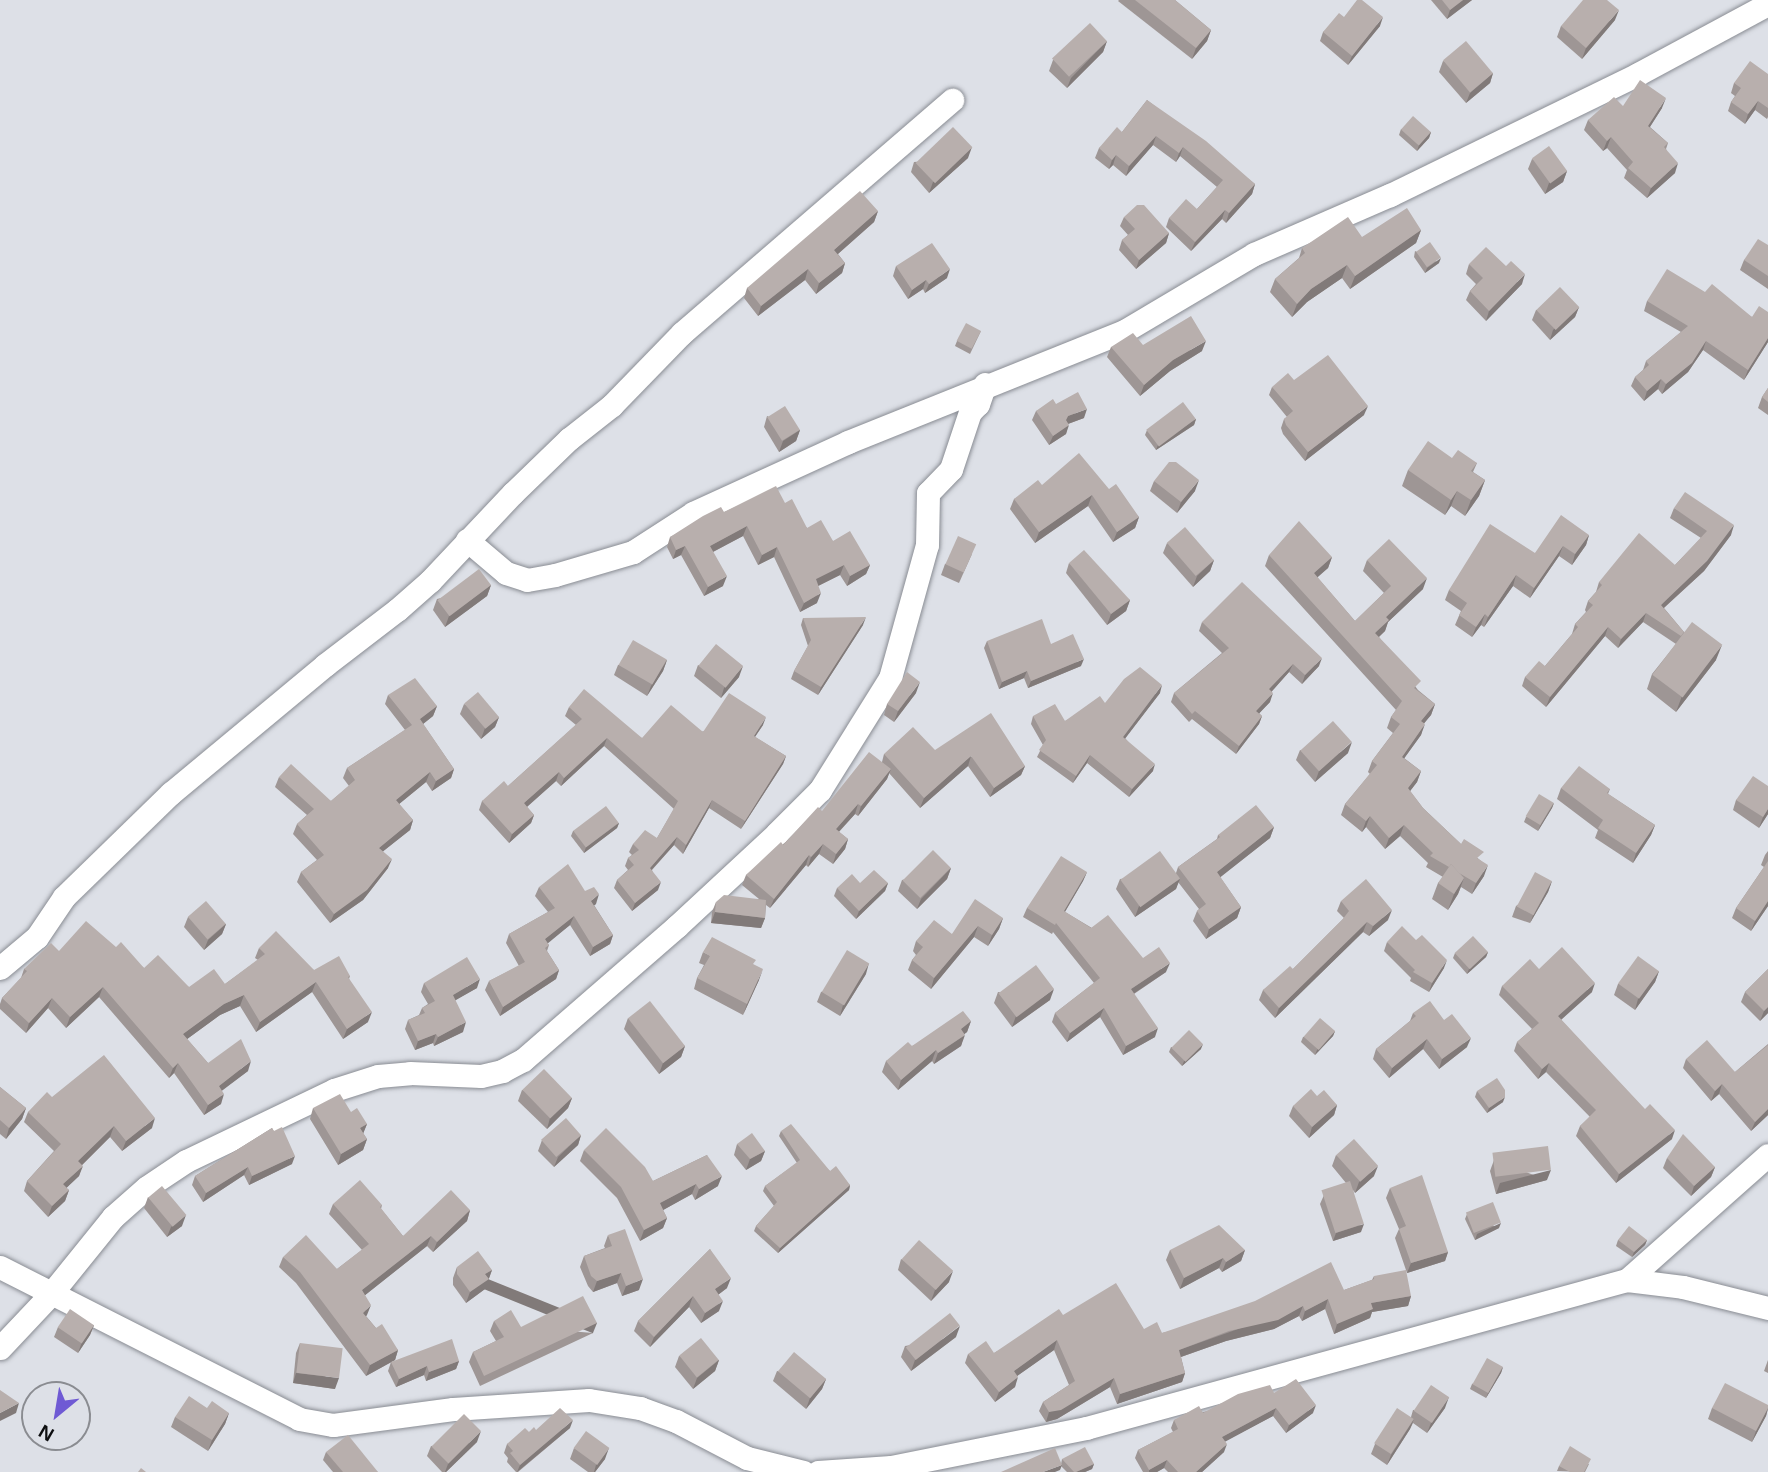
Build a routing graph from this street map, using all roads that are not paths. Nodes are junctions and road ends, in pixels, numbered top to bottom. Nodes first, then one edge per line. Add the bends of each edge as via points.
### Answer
1 (1768, 4) edge
2 (952, 100) dead end
3 (985, 384) junction
4 (467, 540) junction
5 (0, 968) edge
6 (1768, 1155) edge
7 (0, 1267) edge
8 (1627, 1280) junction
9 (50, 1295) junction
10 (1768, 1308) edge
11 (0, 1348) edge
12 (892, 1469) edge
13 (803, 1472) edge
14 (818, 1472) edge

1 - 3 street via 1639,74 1402,189 1254,254 1126,330
2 - 4 street via 682,333
3 - 4 street via 693,513 633,552 521,580
3 - 9 street via 970,412 951,469 928,493 927,545 890,678 820,790 777,833 523,1059 481,1076 378,1076 334,1090 243,1132 186,1161 129,1201
4 - 5 street via 397,610 171,793 64,897 37,937
6 - 8 street
7 - 9 street
8 - 10 street via 1683,1287
8 - 12 street via 1086,1428
9 - 11 street
9 - 13 street via 299,1419 333,1425 453,1409 589,1400 640,1408 676,1420 747,1458
12 - 14 street

